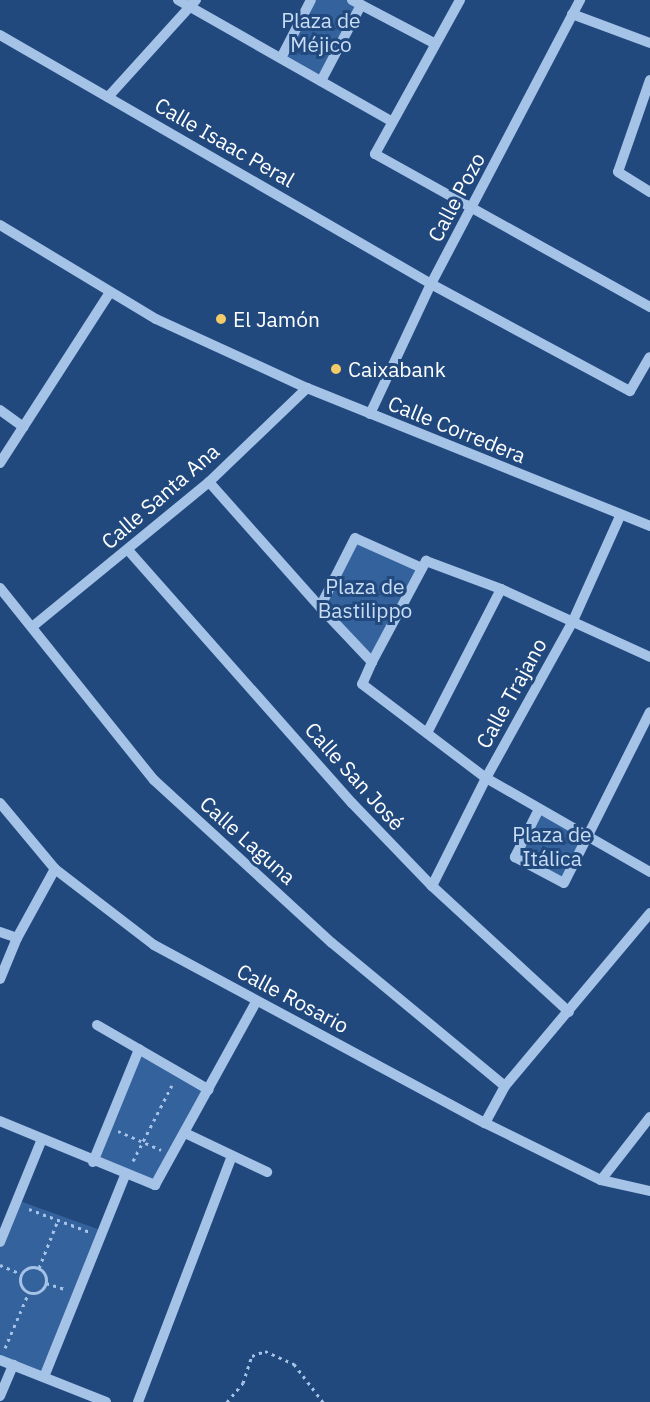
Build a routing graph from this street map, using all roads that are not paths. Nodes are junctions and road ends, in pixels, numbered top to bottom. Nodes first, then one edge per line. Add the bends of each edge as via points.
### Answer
1 (178, 0) edge
2 (312, 0) edge
3 (460, 0) edge
4 (580, 0) edge
5 (357, 2) edge
6 (193, 3) edge
7 (572, 14) junction
8 (0, 35) edge
9 (434, 43) junction
10 (650, 43) edge
11 (281, 58) junction
12 (650, 80) edge
13 (321, 81) junction
14 (108, 97) junction
15 (391, 121) junction
16 (650, 192) edge
17 (474, 206) junction
18 (0, 225) edge
19 (431, 284) junction
20 (109, 294) junction
21 (650, 308) edge
22 (650, 357) edge
23 (307, 388) junction
24 (0, 410) edge
25 (370, 414) junction
26 (23, 427) junction
27 (0, 464) edge
28 (209, 482) junction
29 (620, 516) junction
30 (650, 526) edge
31 (128, 550) junction
32 (422, 568) junction
33 (0, 588) edge
34 (501, 589) junction
35 (320, 607) junction
36 (572, 623) junction
37 (32, 627) junction
38 (650, 657) edge
39 (372, 662) junction
40 (650, 712) edge
41 (427, 733) junction
42 (486, 778) junction
43 (0, 803) edge
44 (538, 809) junction
45 (590, 838) junction
46 (56, 869) junction
47 (650, 872) edge
48 (432, 886) junction
49 (650, 913) edge
50 (0, 932) edge
51 (17, 938) junction
52 (0, 979) edge
53 (256, 1002) junction
54 (569, 1012) junction
55 (97, 1024) dead end
56 (139, 1049) junction
57 (506, 1086) junction
58 (209, 1090) junction
59 (650, 1117) edge
60 (0, 1122) edge
61 (485, 1123) junction
62 (185, 1133) junction
63 (42, 1139) junction
64 (232, 1156) junction
65 (93, 1162) junction
66 (267, 1172) dead end
67 (125, 1176) junction
68 (601, 1180) junction
69 (650, 1191) edge
70 (0, 1242) edge
71 (2, 1355) edge
72 (13, 1365) junction
73 (44, 1377) junction
74 (0, 1396) edge
75 (106, 1402) edge
76 (138, 1402) edge

1 - 6 street
2 - 11 street
3 - 9 street
4 - 7 street, Calle Pozo
5 - 9 street
5 - 13 street
6 - 11 street
6 - 14 street
7 - 10 street
7 - 17 street, Calle Pozo
8 - 14 street, Calle Isaac Peral
9 - 15 street
11 - 13 street
12 - 16 street via 618,172
13 - 15 street
14 - 19 street, Calle Isaac Peral
15 - 17 street via 375,154
17 - 19 street, Calle Pozo
17 - 21 street
18 - 20 street, Calle Corredera
19 - 22 street, Calle Isaac Peral via 630,391
19 - 25 street, Calle Pozo
20 - 23 street, Calle Corredera
20 - 26 street
23 - 25 street, Calle Corredera
23 - 28 street, Calle Santa Ana
24 - 26 street
25 - 29 street, Calle Corredera
26 - 27 street
28 - 31 street, Calle Santa Ana
28 - 35 street
29 - 30 street, Calle Corredera
29 - 36 street, Calle Trajano
31 - 37 street, Calle Santa Ana
31 - 48 street, Calle San José via 352,803
32 - 34 street via 426,561
32 - 35 street via 355,538
32 - 39 street
33 - 37 street, Calle Laguna
34 - 36 street
34 - 41 street
35 - 39 street
36 - 38 street
36 - 42 street, Calle Trajano
37 - 57 street, Calle Laguna via 154,780 332,943
39 - 41 street via 362,684
40 - 45 street
41 - 42 street
42 - 44 street
42 - 48 street, Calle Trajano
43 - 46 street, Calle Rosario
44 - 45 street
44 - 45 street via 514,857 564,883
45 - 47 street
46 - 51 street
46 - 53 street, Calle Rosario via 154,945
48 - 54 street, Calle San José
49 - 54 street
50 - 51 street
51 - 52 street
53 - 58 street
53 - 61 street, Calle Rosario
54 - 57 street
55 - 56 street
56 - 58 street
56 - 65 street
57 - 61 street
58 - 62 street
59 - 68 street
60 - 63 street
61 - 68 street, Calle Rosario
62 - 64 street
62 - 67 street via 155,1185
63 - 65 street
63 - 70 street
64 - 66 street
64 - 76 street
65 - 67 street
67 - 73 street
68 - 69 street, Calle Rosario
71 - 72 street
72 - 73 street
72 - 74 street
73 - 75 street

